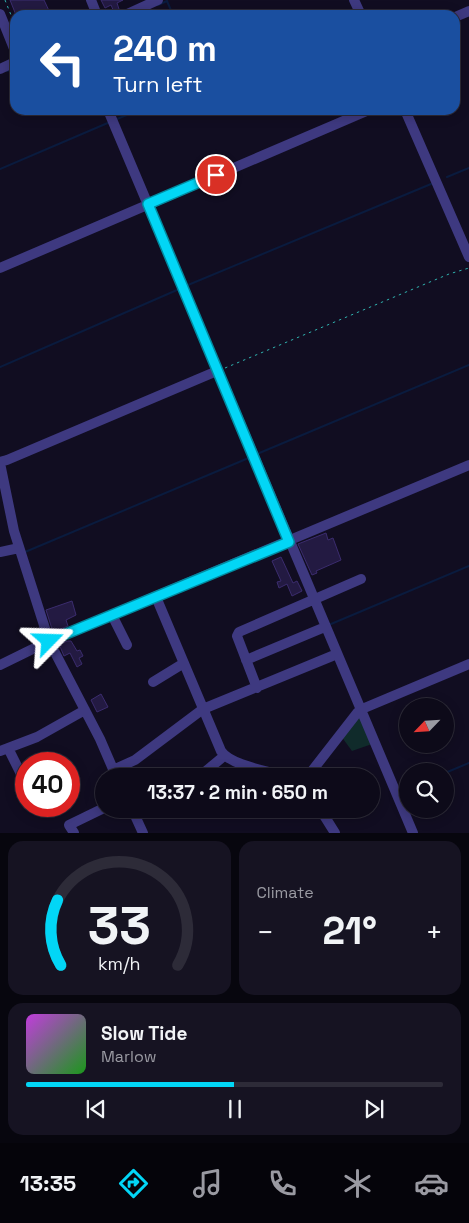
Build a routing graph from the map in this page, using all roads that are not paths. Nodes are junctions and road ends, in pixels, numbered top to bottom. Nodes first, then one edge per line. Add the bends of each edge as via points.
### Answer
1 (158, 0) edge
2 (136, 10) edge
3 (0, 14) edge
4 (10, 39) edge
5 (110, 115) edge
6 (358, 115) edge
7 (407, 115) edge
8 (148, 204) junction
9 (469, 256) edge
10 (0, 268) edge
11 (217, 371) junction
12 (0, 462) edge
13 (469, 465) edge
14 (289, 542) junction
15 (19, 548) junction
16 (0, 552) edge
17 (361, 579) dead end
18 (156, 597) junction
19 (313, 600) junction
20 (112, 615) junction
21 (325, 627) junction
22 (49, 641) junction
23 (127, 645) dead end
24 (337, 654) junction
25 (246, 660) junction
26 (184, 663) junction
27 (469, 664) edge
28 (0, 665) edge
29 (152, 682) dead end
30 (257, 688) junction
31 (203, 709) junction
32 (362, 709) junction
33 (85, 710) junction
34 (4, 750) edge
35 (224, 756) junction
36 (15, 767) edge
37 (113, 768) edge
38 (123, 768) edge
39 (210, 768) edge
40 (257, 768) edge
41 (314, 768) edge
42 (95, 812) edge
43 (137, 818) edge
44 (326, 818) edge
45 (74, 833) edge
46 (143, 833) edge
47 (335, 833) edge
48 (413, 833) edge

1 - 2 street
3 - 4 street
5 - 8 street
6 - 8 street
7 - 9 street
8 - 10 street
8 - 11 street
11 - 12 street
11 - 14 street
12 - 15 street
13 - 14 street
14 - 18 street
14 - 19 street
15 - 16 street
15 - 22 street
17 - 19 street
18 - 20 street
18 - 26 street
19 - 21 street
19 - 25 street via 239,632 237,636
20 - 22 street
20 - 23 street
21 - 24 street
21 - 25 street
22 - 28 street
22 - 33 street
24 - 30 street
24 - 32 street
25 - 30 street
26 - 29 street
26 - 31 street
27 - 32 street
30 - 31 street
31 - 35 street
31 - 38 street
32 - 41 street
32 - 48 street
33 - 34 street via 37,737
33 - 37 street
34 - 36 street
35 - 39 street
35 - 40 street
42 - 45 street via 69,825
43 - 46 street
44 - 47 street

